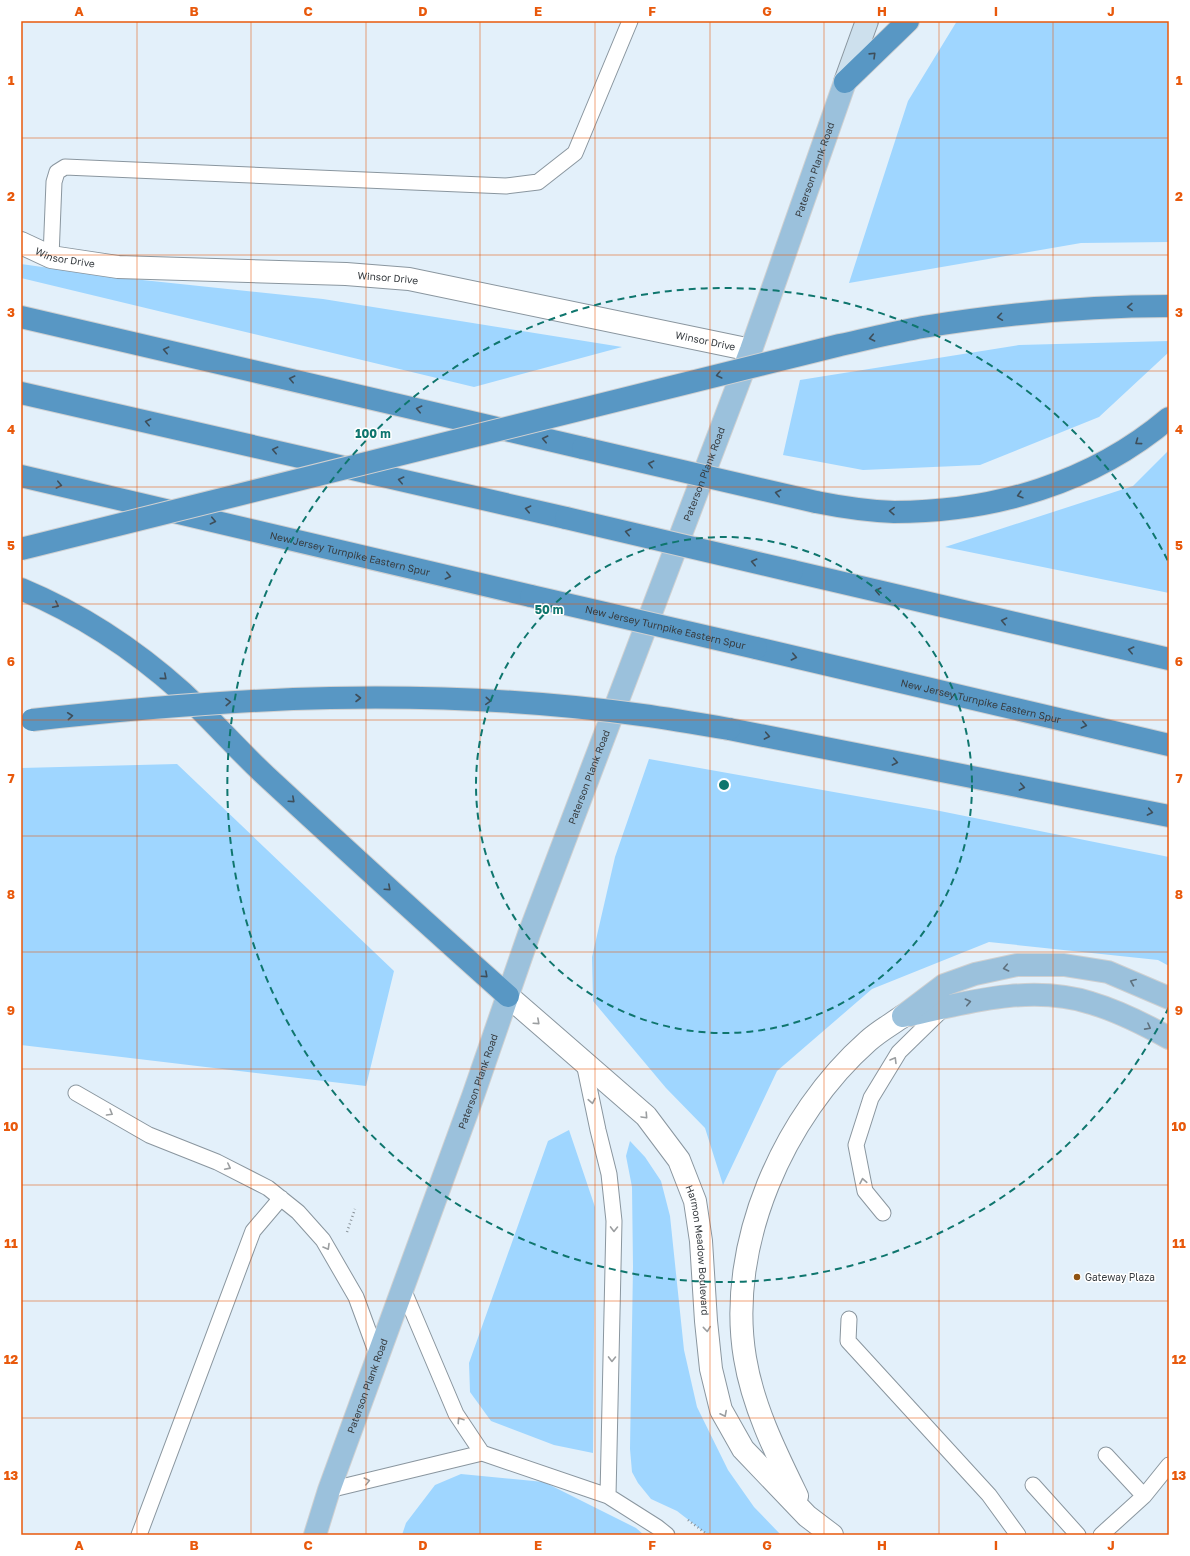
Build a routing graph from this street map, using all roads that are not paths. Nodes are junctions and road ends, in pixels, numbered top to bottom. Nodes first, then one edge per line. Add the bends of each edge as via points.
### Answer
1 (630, 21) edge
2 (867, 21) edge
3 (908, 21) edge
4 (845, 82) junction
5 (21, 243) edge
6 (51, 257) junction
7 (1169, 306) edge
8 (21, 317) edge
9 (751, 350) junction
10 (21, 393) edge
11 (1169, 418) edge
12 (21, 476) edge
13 (21, 549) edge
14 (21, 589) edge
15 (1169, 659) edge
16 (26, 721) edge
17 (1169, 745) edge
18 (1169, 816) edge
19 (508, 996) junction
20 (1169, 998) edge
21 (945, 1007) junction
22 (903, 1016) junction
23 (1169, 1038) edge
24 (584, 1063) junction
25 (76, 1093) dead end
26 (280, 1198) junction
27 (883, 1213) dead end
28 (403, 1289) junction
29 (849, 1319) dead end
30 (378, 1358) junction
31 (482, 1452) junction
32 (1106, 1454) dead end
33 (1169, 1465) edge
34 (1033, 1485) dead end
35 (329, 1490) junction
36 (608, 1496) junction
37 (1144, 1496) junction
38 (807, 1516) junction
39 (140, 1535) edge
40 (315, 1535) edge
41 (667, 1535) edge
42 (832, 1535) edge
43 (1018, 1535) edge
44 (1078, 1535) edge
45 (1101, 1535) edge

1 - 6 lane via 575,153 538,182 506,186 65,167 57,172 54,182
2 - 4 main road, Paterson Plank Road
4 -> 3 highway
4 - 9 main road, Paterson Plank Road
5 - 6 street, Winsor Drive
6 - 9 street, Winsor Drive via 118,267 346,274 409,279
7 -> 13 highway, bridge via 1076,309 1005,316 922,328 840,345
11 -> 8 highway, bridge via 1104,463 1034,492 965,508 892,512 816,502
9 - 19 main road, Paterson Plank Road via 532,926
15 -> 10 highway, bridge
12 -> 17 highway, New Jersey Turnpike Eastern Spur, bridge
14 -> 19 highway via 72,613 107,633 139,656 182,693 269,779
16 -> 18 highway, bridge via 179,705 329,698 400,698 562,706 729,729
19 -> 24 street, Harmon Meadow Boulevard
19 - 28 main road, Paterson Plank Road
20 -> 22 main road via 1108,972 1064,965 1017,965 975,974 944,985
21 - 22 main road
21 -> 23 main road via 974,1000 1018,995 1055,996 1090,1003 1135,1020
27 -> 21 lane via 865,1192 856,1145 871,1098 899,1052
22 - 38 street via 869,1040 832,1078 807,1112 780,1158 763,1197 746,1262 742,1325 745,1358 754,1396 777,1454
24 -> 36 lane via 609,1174 614,1220
24 -> 38 street, Harmon Meadow Boulevard via 646,1116 679,1160 695,1201 701,1241 711,1369 721,1410 743,1449
25 -> 26 lane via 148,1135 217,1162 268,1188
26 -> 30 lane via 298,1212 323,1240 356,1297
26 - 39 lane via 253,1231
28 - 30 main road, Paterson Plank Road
31 -> 28 lane via 456,1414
29 - 43 lane via 848,1341 989,1495
30 - 35 main road, Paterson Plank Road
35 -> 31 lane
31 - 36 lane
32 - 37 lane
33 - 37 lane
34 - 44 lane
35 - 40 main road, Paterson Plank Road
36 - 41 lane
37 - 45 lane
38 - 42 street, Harmon Meadow Boulevard

